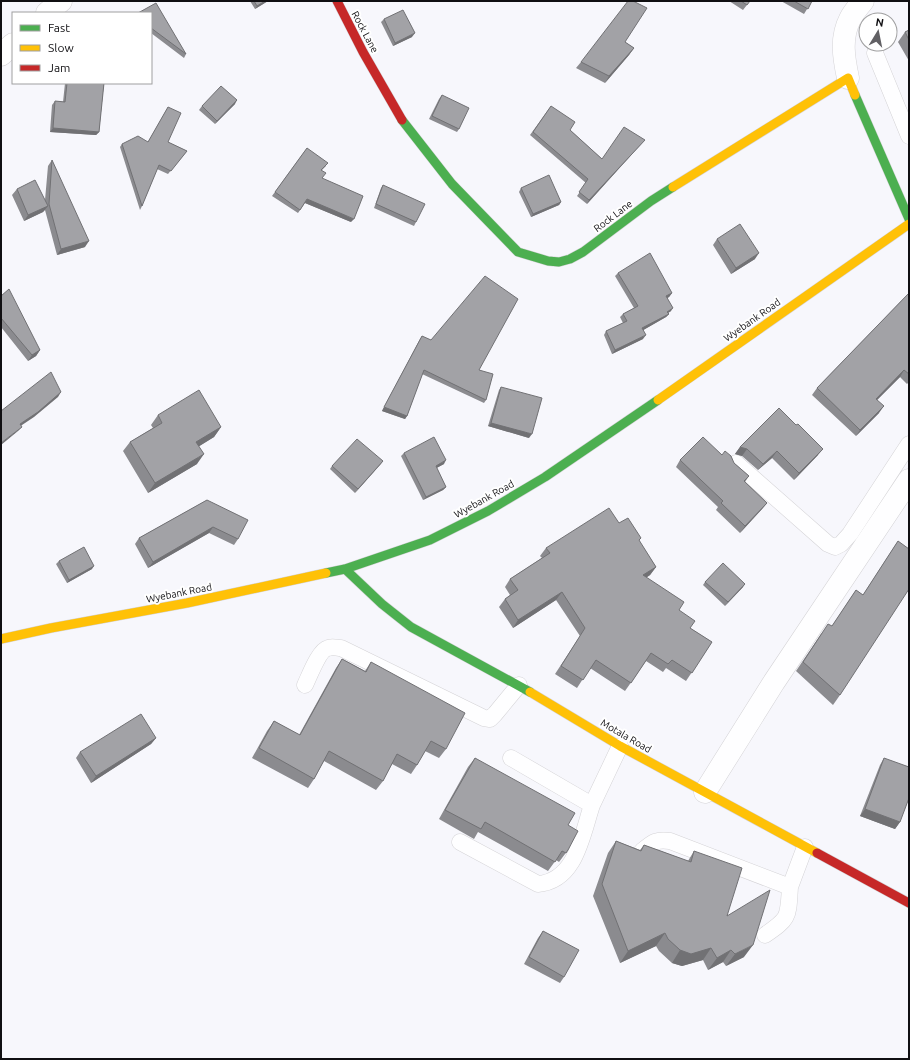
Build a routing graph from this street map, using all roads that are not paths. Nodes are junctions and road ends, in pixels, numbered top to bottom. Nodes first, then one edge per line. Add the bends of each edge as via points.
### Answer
1 (61, 1) edge
2 (337, 1) edge
3 (863, 1) edge
4 (48, 12) edge
5 (12, 45) edge
6 (875, 52) dead end
7 (1, 55) edge
8 (848, 78) junction
9 (909, 136) edge
10 (909, 219) edge
11 (909, 224) edge
12 (909, 444) edge
13 (736, 464) edge
14 (909, 480) edge
15 (345, 569) junction
16 (1, 639) edge
17 (519, 685) junction
18 (305, 686) dead end
19 (620, 746) junction
20 (511, 758) dead end
21 (705, 792) junction
22 (592, 805) junction
23 (460, 842) dead end
24 (805, 847) junction
25 (642, 851) edge
26 (790, 887) junction
27 (909, 903) edge
28 (765, 935) edge

1 - 4 street
2 - 8 street, Rock Lane via 401,118 452,184 518,252 548,261 559,262 583,252 651,201
3 - 8 street via 850,19 844,40 843,52
5 - 7 street
6 - 9 lane
8 - 10 street
11 - 15 street, Wyebank Road via 622,425 488,512 430,540
12 - 13 lane via 850,534 841,544 835,546 828,544
14 - 21 street via 774,682
15 - 16 street, Wyebank Road
15 - 17 street, Motala Road via 411,627
17 - 18 lane via 490,719 484,718 341,648 334,647 322,652
17 - 19 street, Motala Road
19 - 21 street, Motala Road
19 - 22 lane
20 - 22 lane
21 - 24 street, Motala Road
22 - 23 lane via 571,865 565,873 547,883 538,884
24 - 26 lane
24 - 27 street, Motala Road
25 - 26 lane via 654,841 670,841
26 - 28 lane via 787,916 781,924

